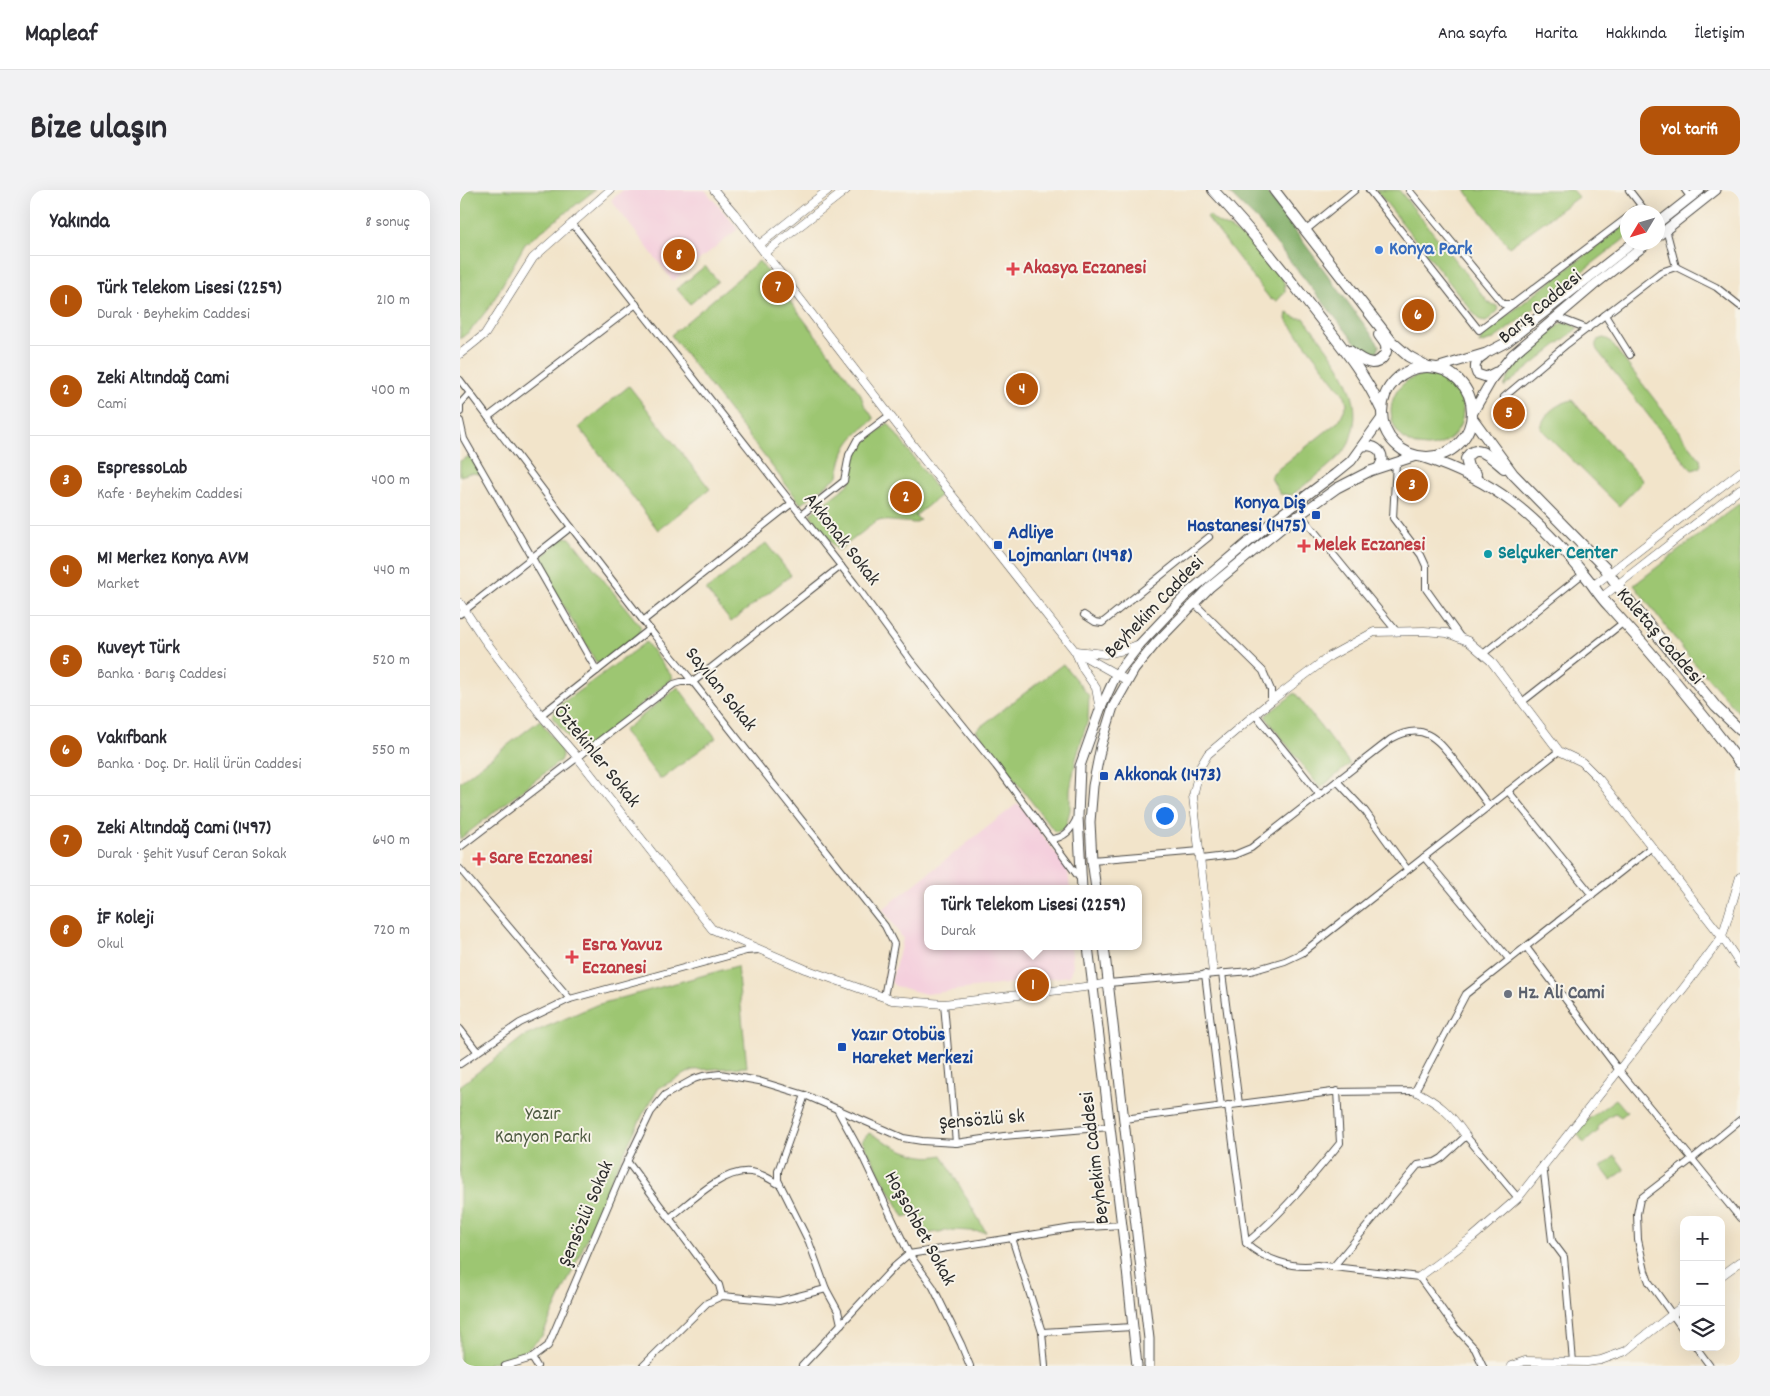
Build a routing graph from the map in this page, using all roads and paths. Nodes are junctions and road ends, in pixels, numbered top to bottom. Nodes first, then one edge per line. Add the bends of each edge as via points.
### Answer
1 (610, 190) edge
2 (714, 190) edge
3 (828, 190) edge
4 (846, 190) edge
5 (1213, 190) edge
6 (1274, 190) edge
7 (1356, 190) edge
8 (1369, 190) edge
9 (1409, 190) edge
10 (1629, 190) edge
11 (1700, 190) edge
12 (1716, 190) edge
13 (1688, 194) edge
14 (1640, 205) edge
15 (1665, 216) edge
16 (572, 223) junction
17 (1620, 223) edge
18 (1666, 229) joint
19 (1305, 230) junction
20 (759, 245) junction
21 (1624, 250) edge
22 (1639, 250) edge
23 (765, 253) junction
24 (1676, 267) junction
25 (636, 304) junction
26 (1514, 304) junction
27 (1740, 306) edge
28 (1366, 310) junction
29 (1605, 315) junction
30 (1556, 317) junction
31 (1588, 329) junction
32 (1344, 347) junction
33 (1486, 353) junction
34 (460, 354) edge
35 (1630, 355) dead end
36 (1433, 368) junction
37 (1499, 370) junction
38 (460, 380) edge
39 (470, 393) junction
40 (1504, 397) dead end
41 (460, 412) edge
42 (1382, 414) junction
43 (890, 415) junction
44 (1472, 416) junction
45 (488, 417) junction
46 (460, 421) edge
47 (1362, 446) junction
48 (1419, 457) junction
49 (1396, 462) junction
50 (1379, 468) junction
51 (1740, 472) edge
52 (1513, 474) junction
53 (1496, 489) junction
54 (1740, 489) edge
55 (792, 503) junction
56 (801, 514) junction
57 (1301, 515) junction
58 (571, 527) junction
59 (1209, 537) dead end
60 (532, 557) junction
61 (841, 566) junction
62 (1584, 573) junction
63 (1610, 574) junction
64 (1593, 586) junction
65 (1618, 586) junction
66 (1602, 597) junction
67 (460, 603) edge
68 (1194, 603) junction
69 (463, 612) edge
70 (1084, 615) dead end
71 (643, 621) junction
72 (1624, 622) junction
73 (650, 629) junction
74 (1397, 632) junction
75 (1461, 638) junction
76 (1140, 644) junction
77 (1075, 651) junction
78 (1484, 654) junction
79 (597, 671) junction
80 (1116, 675) junction
81 (1128, 681) junction
82 (693, 682) junction
83 (1271, 701) junction
84 (1522, 702) junction
85 (1100, 710) junction
86 (1256, 714) junction
87 (541, 715) junction
88 (1740, 730) edge
89 (1559, 751) junction
90 (578, 758) junction
91 (1740, 763) edge
92 (1337, 781) junction
93 (1508, 791) junction
94 (1320, 795) junction
95 (1489, 806) junction
96 (1078, 817) junction
97 (1051, 839) junction
98 (460, 847) edge
99 (1651, 848) junction
100 (1200, 855) junction
101 (1424, 857) junction
102 (1092, 860) junction
103 (460, 869) edge
104 (1407, 870) junction
105 (1740, 877) edge
106 (1081, 884) edge
107 (1095, 885) edge
108 (1592, 895) junction
109 (1737, 900) edge
110 (1722, 937) junction
111 (1526, 947) junction
112 (760, 950) junction
113 (1088, 950) edge
114 (1104, 950) edge
115 (1509, 959) junction
116 (1740, 964) edge
117 (1222, 973) junction
118 (1209, 974) junction
119 (1108, 983) junction
120 (1093, 986) junction
121 (884, 997) junction
122 (570, 999) junction
123 (944, 1004) junction
124 (460, 1029) edge
125 (478, 1051) junction
126 (460, 1064) edge
127 (1618, 1069) junction
128 (703, 1076) joint
129 (1337, 1091) junction
130 (1415, 1091) junction
131 (805, 1095) junction
132 (1240, 1104) junction
133 (1228, 1105) junction
134 (1221, 1106) junction
135 (837, 1109) junction
136 (1124, 1119) junction
137 (1740, 1120) edge
138 (1110, 1127) junction
139 (1466, 1136) junction
140 (956, 1143) junction
141 (1692, 1159) junction
142 (627, 1161) junction
143 (1543, 1165) junction
144 (781, 1186) junction
145 (1518, 1198) junction
146 (671, 1218) junction
147 (1740, 1218) edge
148 (1122, 1225) junction
149 (1012, 1238) junction
150 (1246, 1242) junction
151 (909, 1254) junction
152 (1740, 1262) edge
153 (1333, 1267) junction
154 (1725, 1273) edge
155 (1419, 1277) junction
156 (826, 1289) junction
157 (722, 1296) junction
158 (1683, 1306) edge
159 (1672, 1314) junction
160 (841, 1324) junction
161 (1680, 1325) edge
162 (1133, 1327) junction
163 (1042, 1332) junction
164 (1699, 1351) edge
165 (532, 1358) junction
166 (1573, 1362) junction
167 (1603, 1363) edge
168 (505, 1366) edge
169 (537, 1366) edge
170 (643, 1366) edge
171 (802, 1366) edge
172 (970, 1366) edge
173 (1045, 1366) edge
174 (1137, 1366) edge
175 (1149, 1366) edge
176 (1483, 1366) edge
177 (1511, 1366) edge
178 (1710, 1366) edge

1 - 16 street
2 - 20 street
3 - 20 street
4 - 23 street
5 - 32 main road via 1263,246
6 - 19 main road
7 - 19 street
8 - 26 street via 1479,330
9 - 26 street via 1503,304
10 - 14 street
11 - 13 main road
12 - 18 main road
13 - 15 main road
16 - 25 street, Akkonak Sokak
16 - 34 street via 533,258 485,334
17 - 26 street
18 - 24 street
19 - 28 main road
20 - 23 street
21 - 33 main road, Barış Caddesi via 1518,335
22 - 30 main road, Barış Caddesi
23 - 43 street
24 - 27 street via 1716,287
24 - 29 street via 1661,272
25 - 45 street
25 - 55 street, Akkonak Sokak
28 - 32 main road via 1386,346 1384,356 1371,363
28 - 36 main road via 1400,350
29 - 31 street
29 - 35 street
30 - 31 street
30 - 37 main road, Barış Caddesi via 1521,346
31 - 40 street
32 - 42 main road via 1367,381
33 - 36 main road, Barış Caddesi
33 - 37 main road via 1475,364 1477,374 1486,377
36 - 42 main road via 1416,368 1399,377 1386,392
36 - 44 main road via 1449,373 1460,382 1470,400
37 - 44 main road, Barış Caddesi
38 - 39 street, Sayılan Sokak
39 - 41 street via 460,404
39 - 45 street, Sayılan Sokak
42 - 47 main road, Beyhekim Caddesi
42 - 48 main road via 1393,442
43 - 56 street via 857,440 849,455 844,480
43 - 77 street
44 - 48 main road via 1465,437 1454,449 1439,456
44 - 52 main road, Kaletaş Caddesi
45 - 58 street, Sayılan Sokak
46 - 60 street via 464,440
47 - 50 main road via 1374,446 1380,451
47 - 76 main road, Beyhekim Caddesi via 1345,466 1279,516 1195,587
48 - 49 main road, Beyhekim Caddesi
48 - 53 main road, Kaletaş Caddesi via 1464,472
49 - 50 main road, Beyhekim Caddesi
49 - 75 street via 1393,518 1421,555 1426,566 1426,589
50 - 57 main road, Beyhekim Caddesi via 1337,488
51 - 63 street
52 - 53 main road via 1484,453 1471,451 1466,459 1468,467
52 - 63 main road, Kaletaş Caddesi
53 - 62 main road, Kaletaş Caddesi via 1543,527
54 - 65 street
55 - 56 street, Akkonak Sokak
55 - 71 street
56 - 61 street, Akkonak Sokak
57 - 68 main road, Beyhekim Caddesi via 1210,586
57 - 74 street
58 - 60 street
58 - 71 street, Sayılan Sokak
59 - 70 street via 1102,623
60 - 69 street
60 - 79 street
61 - 82 street
61 - 97 street, Akkonak Sokak
62 - 64 main road, Kaletaş Caddesi
62 - 78 street
63 - 64 street
63 - 65 main road, Kaletaş Caddesi
64 - 66 main road, Kaletaş Caddesi
65 - 66 street
65 - 88 main road, Kaletaş Caddesi via 1716,707
66 - 72 main road, Kaletaş Caddesi
67 - 69 street, Öztekinler Sokak
68 - 81 main road, Beyhekim Caddesi via 1156,642
68 - 83 street via 1263,671 1271,690
69 - 87 street, Öztekinler Sokak
71 - 73 street, Sayılan Sokak
72 - 84 street
72 - 91 main road, Kaletaş Caddesi
73 - 79 street
73 - 82 street, Sayılan Sokak
74 - 75 street via 1448,633
74 - 83 street via 1374,632 1330,656
75 - 78 street
76 - 77 street via 1105,654
76 - 80 main road, Beyhekim Caddesi
77 - 80 street
77 - 85 street via 1096,688
78 - 84 street
79 - 87 street
80 - 81 street
80 - 85 main road, Beyhekim Caddesi
81 - 102 main road, Beyhekim Caddesi via 1113,707 1099,754 1091,813
82 - 90 street via 674,684
82 - 121 street, Sayılan Sokak via 885,926 894,944
83 - 86 street
84 - 89 street
85 - 96 main road, Beyhekim Caddesi via 1080,766
86 - 94 street
86 - 100 street via 1208,754 1200,767 1193,796
87 - 90 street, Öztekinler Sokak
89 - 93 street
89 - 99 street via 1582,762 1599,779
90 - 98 street
90 - 112 street, Öztekinler Sokak via 712,929
92 - 94 street
92 - 95 street via 1391,740 1403,732 1412,731 1437,739
92 - 104 street via 1365,811
93 - 95 street
93 - 108 street
94 - 100 street via 1251,848 1234,855
95 - 101 street
96 - 97 street via 1066,835
96 - 106 main road, Beyhekim Caddesi
97 - 106 street, Akkonak Sokak
99 - 108 street
99 - 110 street
100 - 102 street
100 - 118 street
101 - 104 street
101 - 115 street
102 - 107 main road, Beyhekim Caddesi
103 - 122 street
104 - 117 street via 1302,953 1285,962 1251,971
105 - 109 street
108 - 111 street
109 - 110 street
110 - 116 street
110 - 127 street
111 - 115 street
111 - 127 street
112 - 121 street
112 - 122 street via 746,951
113 - 120 main road, Beyhekim Caddesi
114 - 119 main road, Beyhekim Caddesi
115 - 130 street via 1466,994
117 - 118 street
117 - 132 street
118 - 119 street
118 - 134 street
119 - 120 street
119 - 136 main road, Beyhekim Caddesi
120 - 123 street
120 - 138 main road, Beyhekim Caddesi
121 - 123 street
122 - 125 street via 520,1023
123 - 140 street
124 - 125 street
125 - 126 street
127 - 141 street
127 - 143 street
128 - 131 street, Şensözlü sk via 720,1074 759,1080
128 - 142 street, Şensözlü Sokak via 665,1095 651,1112
129 - 130 street
129 - 132 street
129 - 150 street via 1340,1143 1261,1231
130 - 139 street via 1434,1101
131 - 135 street, Şensözlü sk
131 - 144 street via 778,1171
132 - 133 street
133 - 134 street
133 - 150 street
134 - 136 street
135 - 140 street, Şensözlü sk via 903,1138
135 - 151 street, Hoşsohbet Sokak
136 - 175 main road, Beyhekim Caddesi via 1149,1339
137 - 141 street
138 - 140 street, Şensözlü sk
138 - 148 main road, Beyhekim Caddesi
139 - 145 street
139 - 153 street via 1442,1158 1418,1165
141 - 147 street
141 - 159 street via 1640,1199 1637,1214 1638,1240 1645,1271
142 - 146 street
142 - 165 street, Şensözlü Sokak via 548,1346
143 - 145 street
143 - 166 street via 1552,1241 1564,1257
144 - 146 street via 750,1171 735,1174 716,1182
144 - 156 street via 809,1242
145 - 155 street
146 - 157 street via 719,1285
148 - 149 street via 1072,1228
148 - 162 main road, Beyhekim Caddesi
149 - 151 street
149 - 163 street
150 - 153 street via 1257,1253 1284,1263 1304,1268 1317,1265
151 - 160 street
151 - 172 street, Hoşsohbet Sokak via 933,1287
152 - 154 street
153 - 155 street
155 - 176 street via 1475,1349
156 - 157 street via 779,1301
156 - 160 street
157 - 170 street via 708,1303
158 - 159 street
159 - 161 street
159 - 167 street via 1626,1351
160 - 171 street
162 - 163 street
162 - 174 main road, Beyhekim Caddesi
163 - 173 street
164 - 178 street
165 - 168 street, Şensözlü Sokak
165 - 169 street
166 - 167 street
166 - 177 street via 1526,1361

